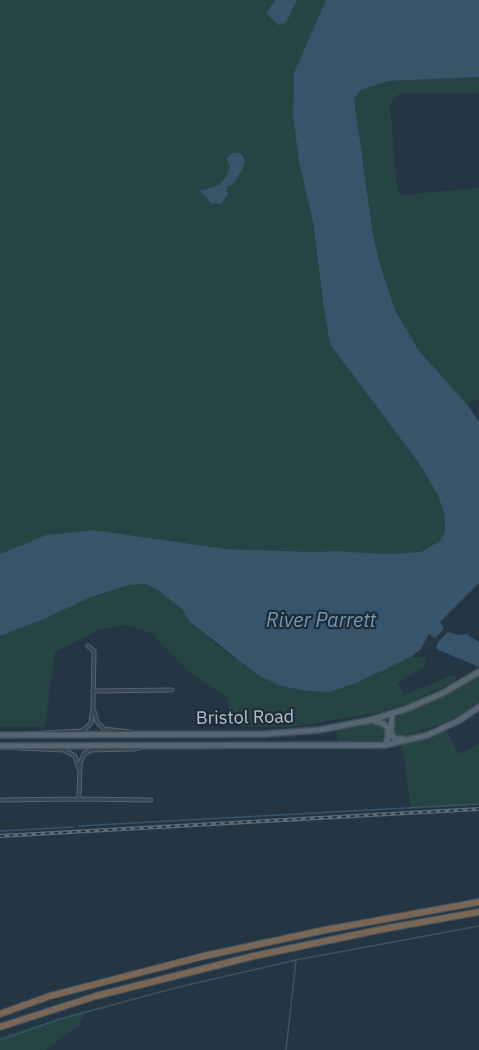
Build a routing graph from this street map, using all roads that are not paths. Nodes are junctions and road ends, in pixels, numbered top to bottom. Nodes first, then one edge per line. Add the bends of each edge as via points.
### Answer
1 (88, 646) dead end
2 (479, 672) edge
3 (172, 690) dead end
4 (94, 691) junction
5 (93, 706) junction
6 (479, 707) edge
7 (392, 714) junction
8 (370, 720) junction
9 (436, 732) junction
10 (43, 734) junction
11 (140, 734) junction
12 (0, 735) edge
13 (153, 745) junction
14 (385, 745) junction
15 (0, 746) edge
16 (80, 773) junction
17 (79, 799) junction
18 (0, 800) edge
19 (151, 800) dead end
20 (479, 902) edge
21 (479, 912) edge
22 (0, 1014) edge
23 (0, 1027) edge

1 - 4 street via 94,651
2 - 7 main road, Bristol Road via 443,693
3 - 4 street
4 - 5 street
5 - 10 street via 91,723 86,729
5 - 11 street via 97,722 104,729
6 - 9 main road, Bristol Road
7 - 8 main road, Bristol Road
7 - 9 main road via 391,733 396,739
8 - 11 main road, Bristol Road via 283,734
8 - 14 main road via 387,727
9 - 14 main road, Bristol Road
10 - 11 main road, Bristol Road
10 - 12 main road, Bristol Road
13 - 14 main road, Bristol Road
13 - 15 main road, Bristol Road
13 - 16 street via 87,751 81,759
15 - 16 street via 64,750 75,756
16 - 17 street
17 - 18 street
17 - 19 street
20 - 22 highway via 204,956 50,996
21 - 23 highway via 254,956 96,996

